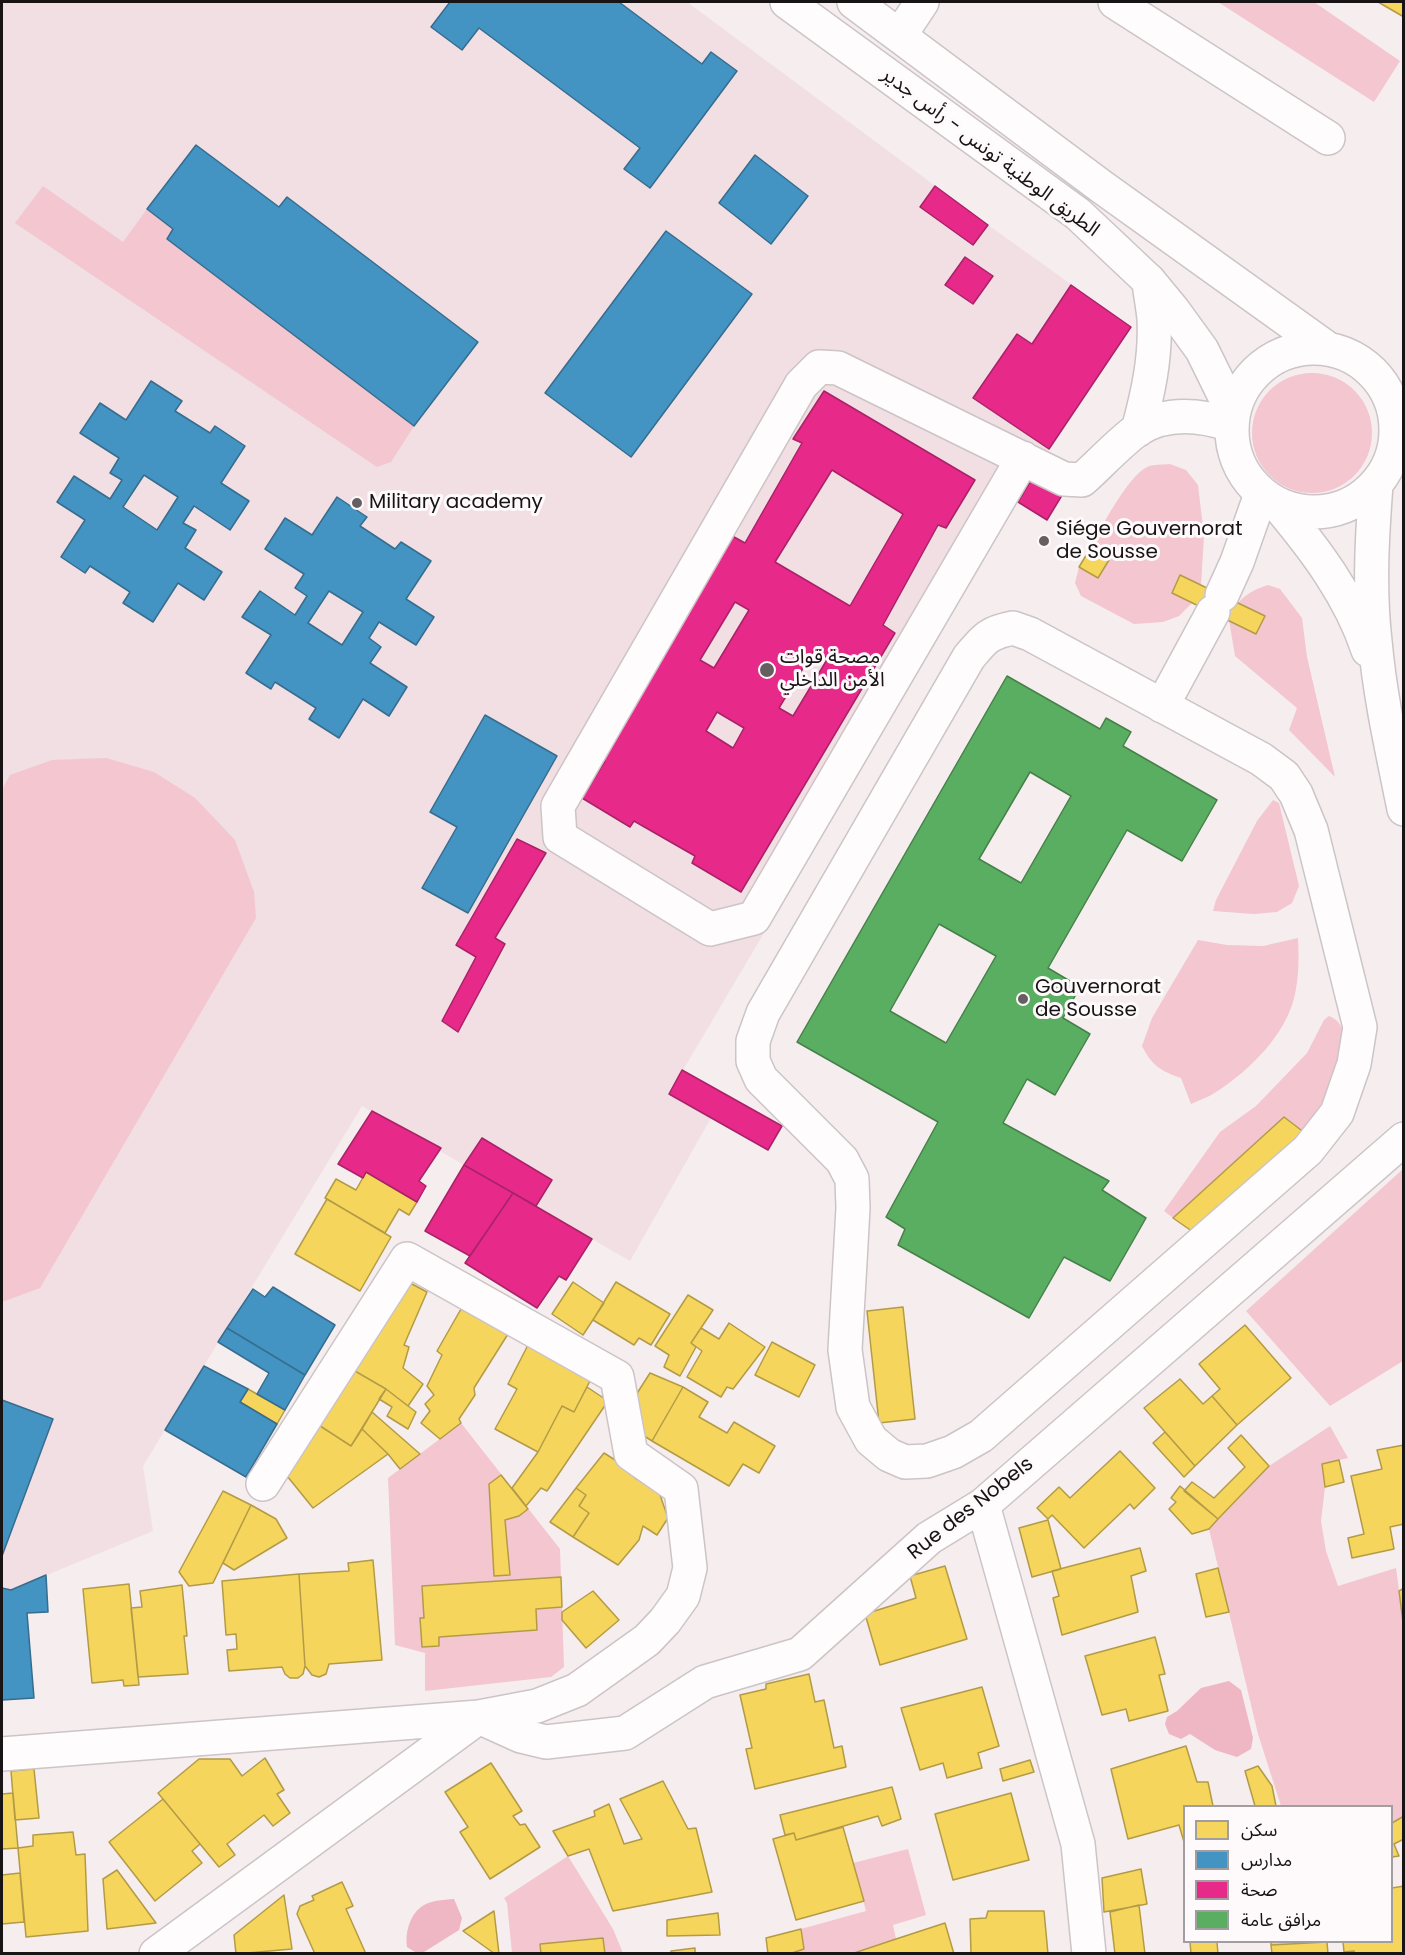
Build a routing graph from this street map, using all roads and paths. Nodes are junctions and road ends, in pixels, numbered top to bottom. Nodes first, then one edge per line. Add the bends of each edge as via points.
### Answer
1 (787, 2) edge
2 (854, 2) edge
3 (922, 2) edge
4 (1115, 2) edge
5 (900, 35) junction
6 (1328, 138) dead end
7 (1149, 281) junction
8 (1328, 349) junction
9 (1367, 366) junction
10 (1404, 387) edge
11 (1232, 419) junction
12 (1138, 430) junction
13 (1023, 458) junction
14 (1388, 476) edge
15 (1269, 499) junction
16 (1381, 692) junction
17 (1162, 706) junction
18 (1404, 809) edge
19 (1404, 1139) edge
20 (263, 1484) dead end
21 (983, 1505) junction
22 (479, 1717) junction
23 (2, 1754) edge
24 (156, 1953) edge
25 (1089, 1953) edge

1 - 7 street, الطريق الوطنية تونس - رأس جدير via 1078,214
2 - 5 street, الطريق الوطنية تونس - رأس جدير
3 - 5 street
4 - 6 street
5 - 8 street, الطريق الوطنية تونس - رأس جدير via 1102,187
7 - 11 street, الطريق الوطنية تونس - رأس جدير via 1202,350
7 - 12 street via 1153,357
8 - 9 street
8 - 11 street via 1303,348 1279,355 1258,370 1242,389
9 - 10 street
9 - 14 street via 1383,384 1393,405 1397,428
11 - 12 street via 1184,416 1160,420
11 - 15 street via 1234,452 1245,475
12 - 13 street via 1082,480 1064,479
13 - 13 street via 838,368 819,367 801,386 558,806 560,837 710,929 754,918
14 - 15 street via 1355,502 1330,511 1303,512
14 - 16 street via 1372,537 1374,641
15 - 16 street via 1312,546 1341,591 1365,640
15 - 17 street
16 - 18 street
17 - 17 street via 1030,634 1013,628 994,632 969,657 763,1013 753,1041 753,1061 761,1079 842,1160 852,1179 845,1350 853,1407 871,1440 905,1462 927,1461 981,1436 1308,1150 1338,1113 1354,1064 1360,1027 1311,830 1296,794 1284,776 1261,759
19 - 21 street, Rue des Nobels
20 - 22 street via 407,1258 617,1377 631,1454 681,1489 690,1568 683,1596 648,1640 577,1690 537,1706
21 - 22 street, Rue des Nobels via 929,1538 800,1654 705,1682 625,1733 546,1742 521,1736
21 - 25 street via 1078,1844
22 - 23 street
22 - 24 street

